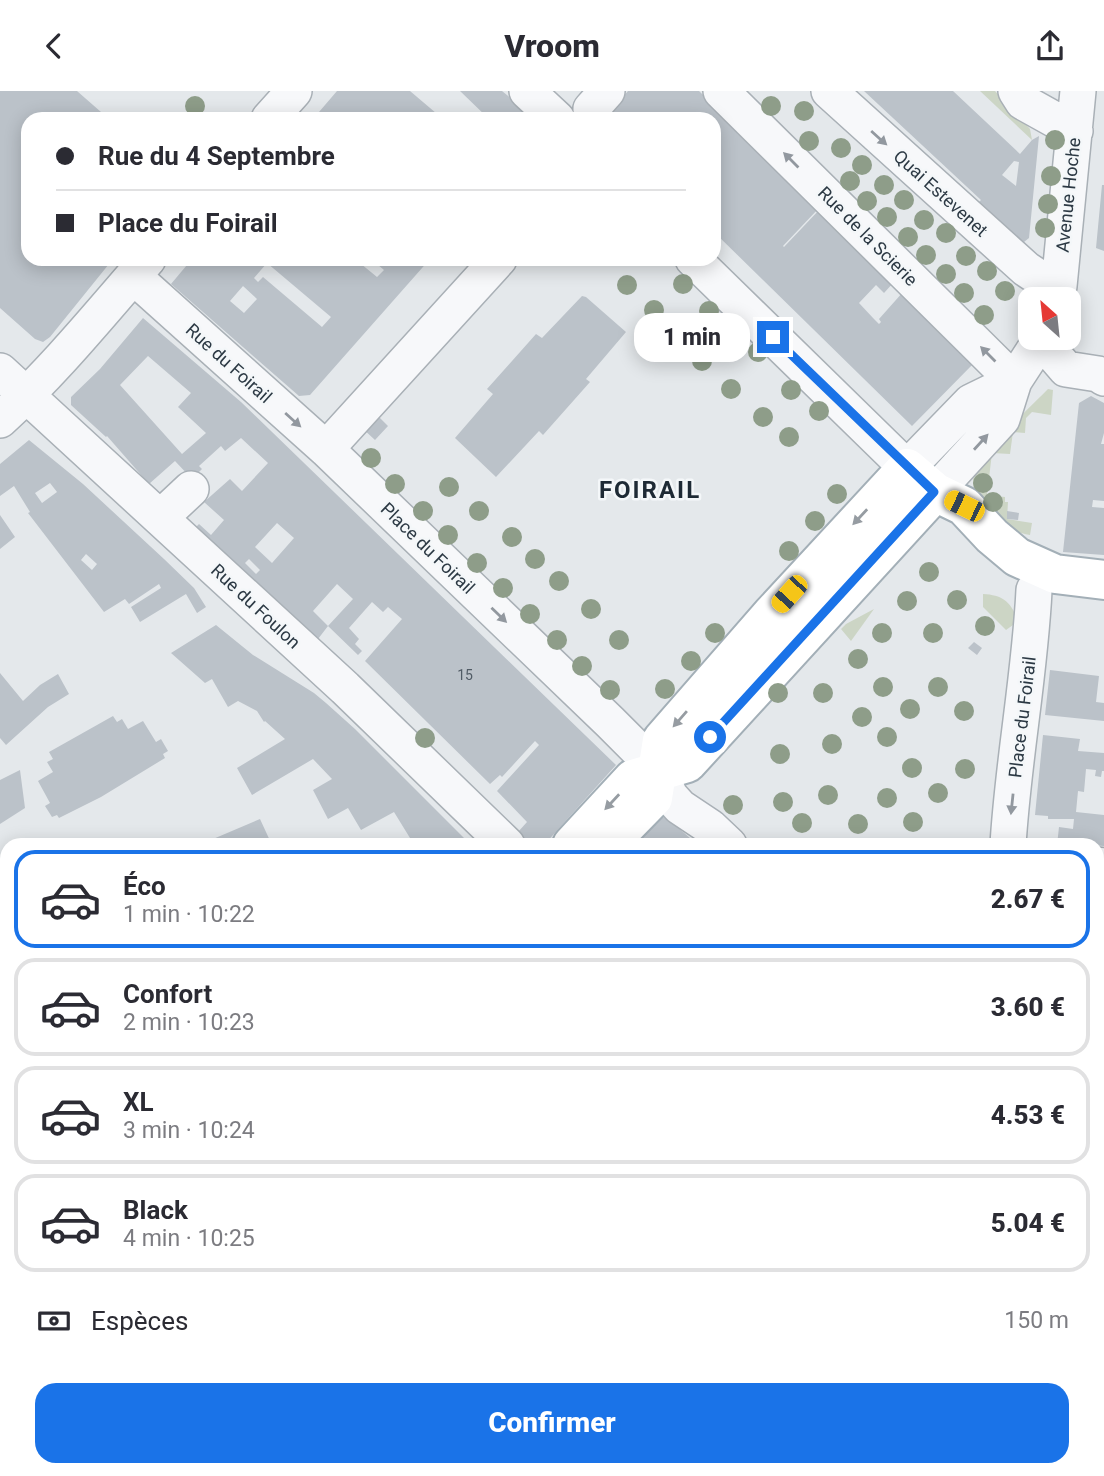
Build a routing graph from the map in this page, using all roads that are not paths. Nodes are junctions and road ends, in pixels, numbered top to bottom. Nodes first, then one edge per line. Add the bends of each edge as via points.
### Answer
1 (293, 91) edge
2 (527, 91) edge
3 (607, 91) edge
4 (721, 91) edge
5 (829, 91) edge
6 (1016, 91) edge
7 (275, 112) edge
8 (550, 112) edge
9 (591, 112) edge
10 (1083, 116) edge
11 (493, 266) edge
12 (701, 266) edge
13 (140, 268) edge
14 (1050, 287) edge
15 (1058, 287) edge
16 (1035, 350) edge
17 (1051, 350) edge
18 (0, 371) edge
19 (1104, 378) edge
20 (1014, 381) junction
21 (27, 396) junction
22 (0, 420) edge
23 (326, 449) junction
24 (921, 480) junction
25 (191, 489) dead end
26 (160, 518) junction
27 (1104, 580) edge
28 (1034, 590) junction
29 (1104, 601) edge
30 (694, 754) junction
31 (659, 771) junction
32 (719, 836) edge
33 (500, 838) edge
34 (578, 838) edge
35 (614, 838) edge
36 (1009, 838) edge

1 - 7 street
2 - 8 street
3 - 9 street
20 -> 4 street, Rue de la Scierie
5 -> 14 street, Quai Estevenet
6 - 10 street via 1023,102
10 - 15 street, Avenue Hoche
11 - 23 street
12 - 24 street
13 - 21 street
13 -> 23 street, Rue du Foirail
16 - 20 street
17 - 19 street via 1066,369
18 - 21 street, Rue du Foulon
20 - 24 street via 1002,419
21 - 22 street
21 - 26 street, Rue du Foulon
23 -> 31 street, Place du Foirail
24 - 27 main road via 964,506 1004,547 1028,562 1055,575
24 - 28 main road via 946,523 1003,573
24 - 30 main road
24 -> 31 main road via 771,614 663,740
25 - 26 street
26 - 33 street, Rue du Foulon
28 - 29 main road
28 -> 36 street, Place du Foirail
30 - 31 main road via 687,763
30 - 32 street, Place du Foirail via 698,807
31 - 32 street, Place du Foirail via 680,807
31 -> 34 main road via 633,779
31 - 35 main road via 653,798

